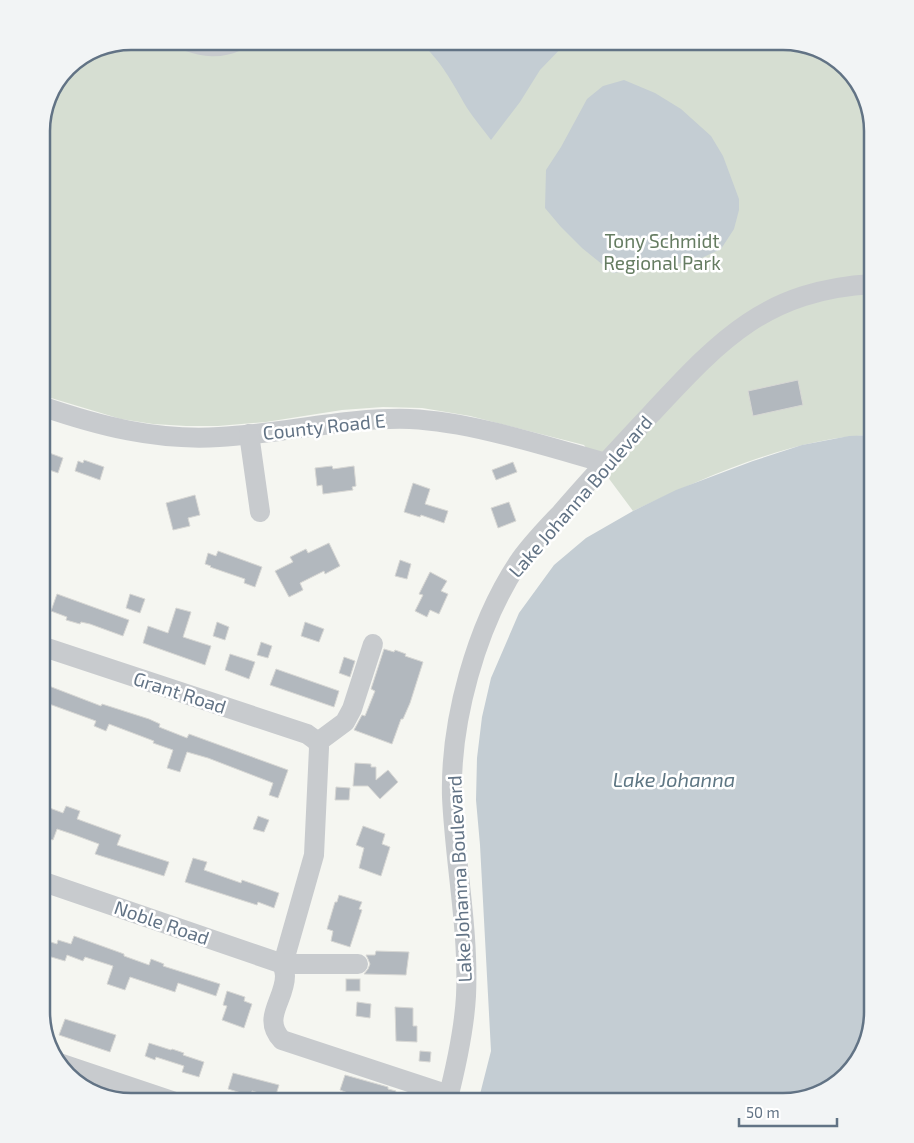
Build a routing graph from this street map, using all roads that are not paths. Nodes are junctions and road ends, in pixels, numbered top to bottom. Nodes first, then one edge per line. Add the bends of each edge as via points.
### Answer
1 (864, 285) edge
2 (50, 409) edge
3 (249, 434) junction
4 (606, 463) junction
5 (260, 512) dead end
6 (373, 644) dead end
7 (50, 649) edge
8 (318, 742) junction
9 (50, 884) edge
10 (283, 964) junction
11 (358, 964) dead end
12 (72, 1068) edge
13 (149, 1093) edge
14 (434, 1093) edge
15 (449, 1093) edge

1 - 4 street, Lake Johanna Boulevard via 816,292 784,303 746,324 698,363
2 - 3 street, County Road E via 97,424 155,435 218,437
3 - 4 street, County Road E via 378,419 412,420 448,423
3 - 5 street
4 - 15 street, Lake Johanna Boulevard via 520,560 501,590 482,636 465,693 453,758 452,795 466,958 466,997 462,1035
6 - 8 street via 345,722
7 - 8 street, Grant Road via 307,734
8 - 10 street via 314,855
9 - 10 street, Noble Road
10 - 11 street, Noble Road
10 - 14 street via 285,976 272,1024 282,1040
12 - 13 street

